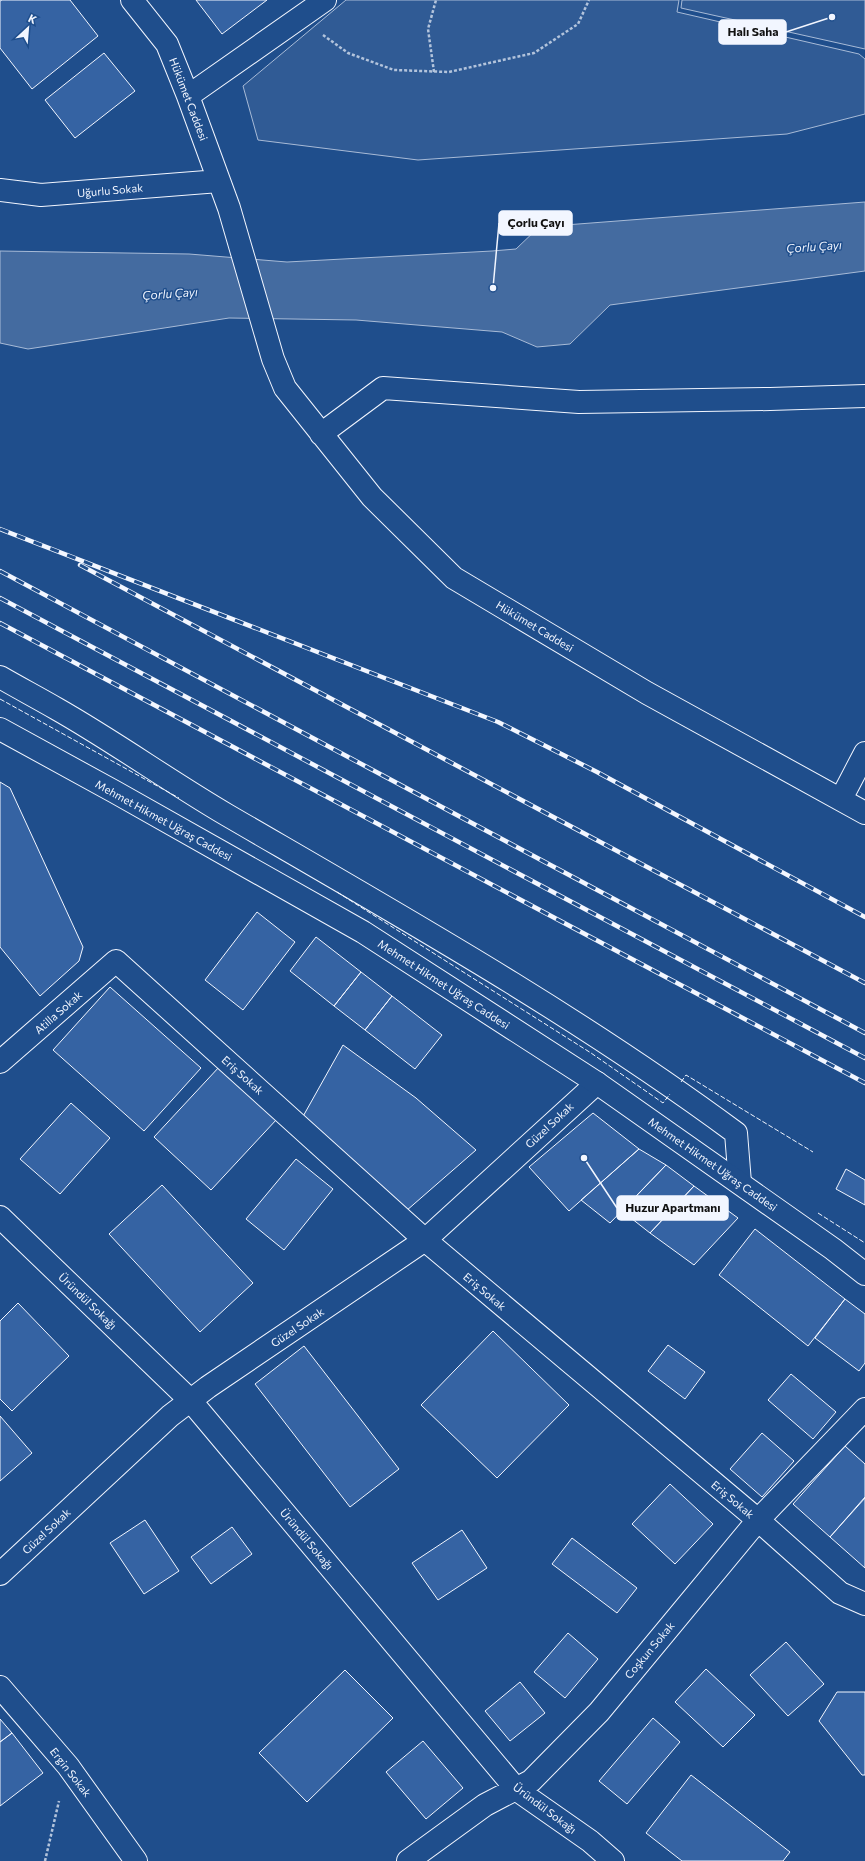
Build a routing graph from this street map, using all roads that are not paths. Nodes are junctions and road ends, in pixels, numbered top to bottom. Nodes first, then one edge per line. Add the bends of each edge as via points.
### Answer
1 (132, 0) edge
2 (325, 0) edge
3 (188, 96) junction
4 (219, 181) junction
5 (0, 190) edge
6 (865, 396) edge
7 (321, 434) junction
8 (0, 677) edge
9 (0, 729) edge
10 (865, 753) edge
11 (841, 799) junction
12 (865, 813) edge
13 (116, 961) joint
14 (0, 1062) edge
15 (597, 1082) junction
16 (740, 1183) junction
17 (0, 1217) edge
18 (425, 1240) junction
19 (865, 1274) edge
20 (190, 1400) junction
21 (865, 1409) edge
22 (758, 1520) junction
23 (0, 1574) edge
24 (865, 1604) edge
25 (0, 1687) edge
26 (517, 1790) junction
27 (136, 1861) edge
28 (408, 1861) edge
29 (613, 1861) edge

1 - 3 street, Hükümet Caddesi via 167,44
2 - 3 street
3 - 4 street, Hükümet Caddesi
4 - 5 street, Uğurlu Sokak via 41,195
4 - 7 street, Hükümet Caddesi via 273,359 285,388
6 - 7 street via 579,402 383,388
7 - 11 street, Hükümet Caddesi via 372,497 454,578 647,693
8 - 16 street via 58,709 220,811 570,1019 675,1088 736,1133
9 - 15 street, Mehmet Hikmet Uğraş Caddesi via 363,932
10 - 11 street
11 - 12 street, Hükümet Caddesi
13 - 14 street, Atilla Sokak
13 - 18 street, Eriş Sokak
15 - 16 street, Mehmet Hikmet Uğraş Caddesi
15 - 18 street, Güzel Sokak
16 - 19 street, Mehmet Hikmet Uğraş Caddesi
17 - 20 street, Üründül Sokağı
18 - 20 street, Güzel Sokak
18 - 22 street, Eriş Sokak
20 - 23 street, Güzel Sokak
20 - 26 street, Üründül Sokağı
21 - 22 street, Coşkun Sokak
22 - 24 street, Eriş Sokak via 840,1594
22 - 26 street, Coşkun Sokak via 598,1712 531,1781
25 - 27 street, Ergin Sokak via 68,1766
26 - 28 street, Coşkun Sokak via 485,1805
26 - 29 street, Üründül Sokağı via 590,1841

